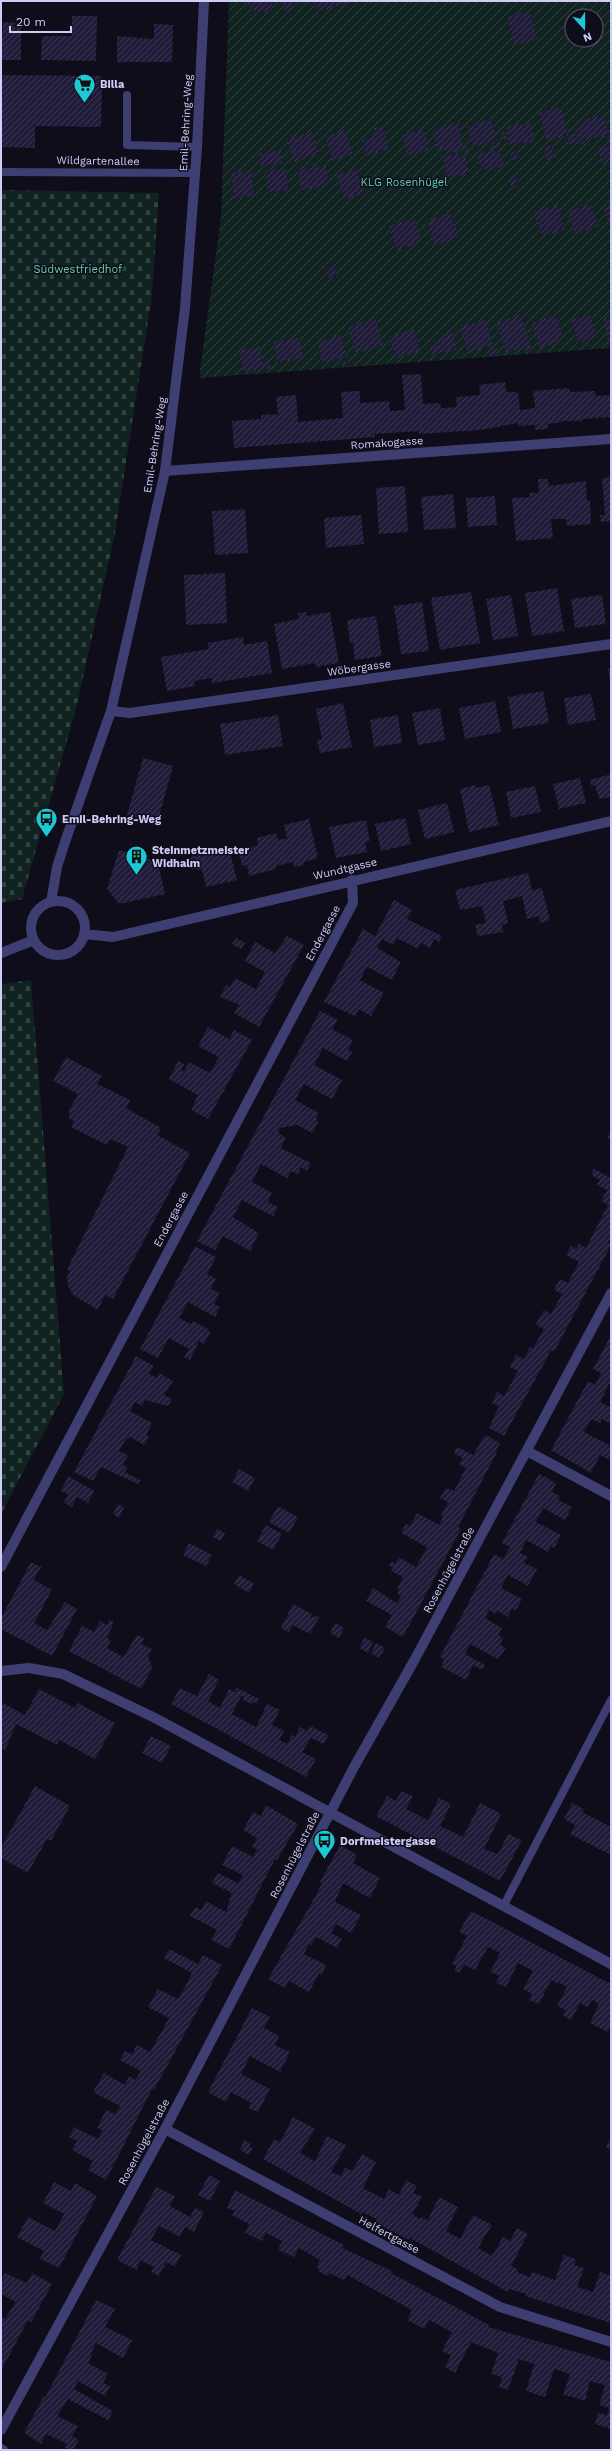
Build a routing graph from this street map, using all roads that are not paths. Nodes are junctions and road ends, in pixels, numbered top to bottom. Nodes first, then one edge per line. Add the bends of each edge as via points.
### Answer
1 (204, 1) edge
2 (127, 95) dead end
3 (197, 147) junction
4 (1, 172) edge
5 (195, 173) junction
6 (611, 439) edge
7 (165, 470) junction
8 (611, 644) edge
9 (111, 711) junction
10 (611, 821) edge
11 (352, 880) junction
12 (51, 902) junction
13 (84, 934) junction
14 (34, 940) junction
15 (1, 953) edge
16 (611, 1293) edge
17 (527, 1451) junction
18 (611, 1496) edge
19 (1, 1567) edge
20 (1, 1670) edge
21 (611, 1700) edge
22 (329, 1814) junction
23 (504, 1905) junction
24 (611, 1964) edge
25 (165, 2129) junction
26 (611, 2342) edge
27 (1, 2430) edge

1 - 3 street, Emil-Behring-Weg
2 - 3 lane via 127,145
3 - 5 street, Emil-Behring-Weg
4 - 5 lane, Wildgartenallee
5 - 7 street, Emil-Behring-Weg via 185,308
6 - 7 street, Romakogasse
7 - 9 street, Emil-Behring-Weg
8 - 9 street, Wöbergasse via 130,713
9 - 12 street, Emil-Behring-Weg via 63,849
10 - 11 street, Wundtgasse
11 - 13 street, Wundtgasse via 113,937
11 - 19 street, Endergasse via 353,903
12 - 13 street via 69,903 77,909 84,921
12 - 14 street via 42,906 32,921
13 - 14 street via 74,950 56,955 47,953
14 - 15 street
16 - 17 street, Rosenhügelstraße
17 - 18 street
17 - 22 street, Rosenhügelstraße
20 - 22 street via 30,1668 63,1674 155,1718
21 - 23 lane
22 - 23 street
22 - 25 street, Rosenhügelstraße
23 - 24 street
25 - 26 street, Helfertgasse via 500,2307
25 - 27 street, Rosenhügelstraße

